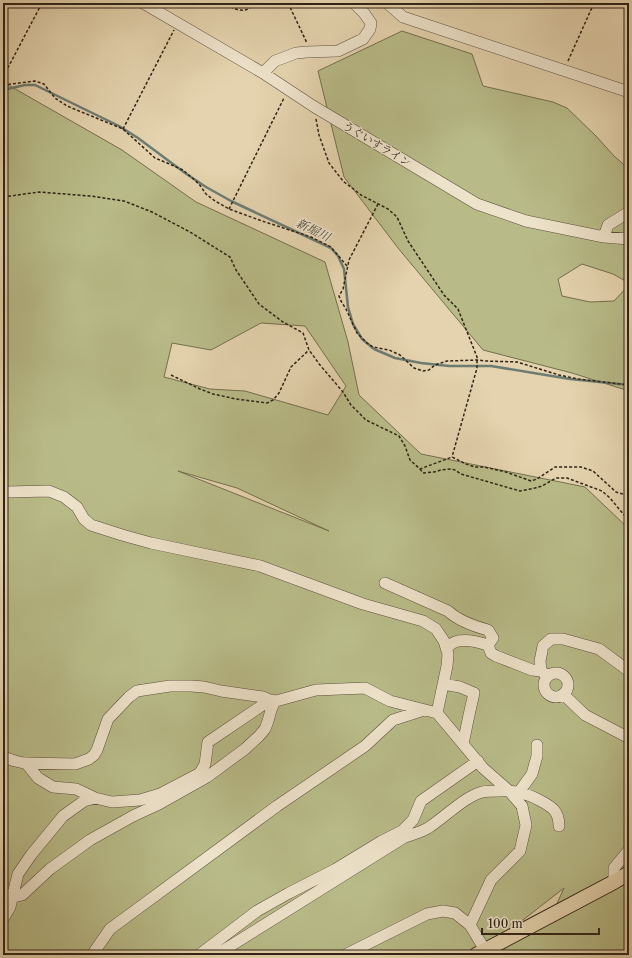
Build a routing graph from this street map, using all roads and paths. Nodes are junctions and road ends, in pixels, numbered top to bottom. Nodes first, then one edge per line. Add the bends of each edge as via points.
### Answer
1 (42, 3) edge
2 (143, 3) edge
3 (227, 3) edge
4 (256, 3) edge
5 (288, 3) edge
6 (354, 3) edge
7 (387, 3) edge
8 (594, 3) edge
9 (177, 23) junction
10 (311, 52) junction
11 (564, 70) junction
12 (263, 73) junction
13 (3, 76) edge
14 (3, 85) edge
15 (288, 89) junction
16 (629, 92) edge
17 (313, 106) junction
18 (123, 129) junction
19 (3, 197) edge
20 (378, 204) junction
21 (229, 209) junction
22 (629, 212) edge
23 (604, 237) junction
24 (629, 239) edge
25 (348, 267) junction
26 (309, 350) junction
27 (477, 360) junction
28 (170, 375) dead end
29 (629, 385) edge
30 (452, 457) junction
31 (420, 469) junction
32 (3, 493) edge
33 (629, 496) edge
34 (629, 521) edge
35 (385, 583) dead end
36 (488, 645) junction
37 (446, 648) junction
38 (629, 671) edge
39 (545, 673) junction
40 (443, 684) junction
41 (563, 694) junction
42 (273, 700) junction
43 (424, 710) junction
44 (437, 713) junction
45 (629, 738) edge
46 (463, 744) junction
47 (537, 745) dead end
48 (3, 757) edge
49 (478, 761) junction
50 (26, 763) junction
51 (514, 791) junction
52 (95, 798) junction
53 (559, 826) dead end
54 (629, 850) edge
55 (629, 873) edge
56 (614, 882) junction
57 (10, 895) edge
58 (3, 919) edge
59 (470, 925) junction
60 (481, 952) edge
61 (92, 955) edge
62 (199, 955) edge
63 (216, 955) edge
64 (346, 955) edge

1 - 13 path
2 - 9 street, うぐいすライン
3 - 4 path via 237,10 246,10
5 - 10 path
6 - 10 street via 371,23 363,39 338,51
7 - 11 street via 403,17
8 - 11 path
9 - 12 street, うぐいすライン
9 - 18 path
10 - 12 street via 286,56
11 - 16 street
12 - 15 street, うぐいすライン
14 - 18 path via 35,81 44,84 55,98 67,106
15 - 17 street, うぐいすライン
15 - 21 path
17 - 20 path via 319,135 329,163 343,181
17 - 23 street, うぐいすライン via 477,204 526,221
18 - 21 path via 155,158 183,170 206,194
19 - 26 path via 39,192 90,196 124,201 152,212 230,257 260,304 283,322 303,333
20 - 25 path via 349,260
20 - 27 path via 397,217 408,241 444,295 458,309
21 - 25 path via 311,237 331,247
22 - 23 street via 608,225
23 - 24 street, うぐいすライン
25 - 27 path via 339,296 357,333 367,343 400,355 414,368 423,371 447,361
26 - 28 path via 291,367 279,393 267,403 213,394
26 - 31 path via 343,392 350,405 366,420 399,436 410,460
27 - 29 path via 517,362 578,379
27 - 30 path
30 - 31 path
30 - 33 path via 475,467 506,472 531,481 556,467 581,467 593,471 616,492
31 - 34 path via 423,473 455,470 520,491 535,488 556,478 567,478 602,491
32 - 37 street via 50,491 77,507 91,525 151,543 260,566 363,604 423,621 436,629
35 - 36 street via 448,611 472,626 488,630 493,638
36 - 37 street via 465,640 457,641
36 - 39 street via 490,654
37 - 40 street via 448,654
38 - 39 street via 599,649 563,639 551,639 543,646 540,661
39 - 41 street via 546,693 554,697
39 - 41 street via 557,673 565,677 568,686
40 - 44 street
40 - 46 street via 474,693
41 - 45 street via 585,715
42 - 43 street via 316,690 365,688 390,701
42 - 50 street via 191,686 137,691 108,719 97,750 89,759 75,764
42 - 52 street via 208,742 205,764 200,773 160,794 140,800 112,802
42 - 57 street via 265,729 245,749 207,777 90,840 50,869 22,895
43 - 44 street
43 - 61 street via 393,720 365,746 277,806 110,929
44 - 46 street
46 - 49 street
47 - 51 street via 532,774
48 - 50 street
49 - 51 street via 483,768
49 - 62 street via 422,801 413,820 402,831 257,911
50 - 52 street via 38,778 53,787 76,789
51 - 53 street via 551,806 557,813
51 - 59 street via 522,806 526,825 520,850 491,880
51 - 63 street via 482,792 468,799 427,828 403,838
52 - 57 street via 84,801 63,816 18,874
54 - 56 street via 614,868
55 - 56 main road
56 - 60 main road
57 - 58 street via 10,907
59 - 60 street
59 - 64 street via 455,913 443,911 427,914

